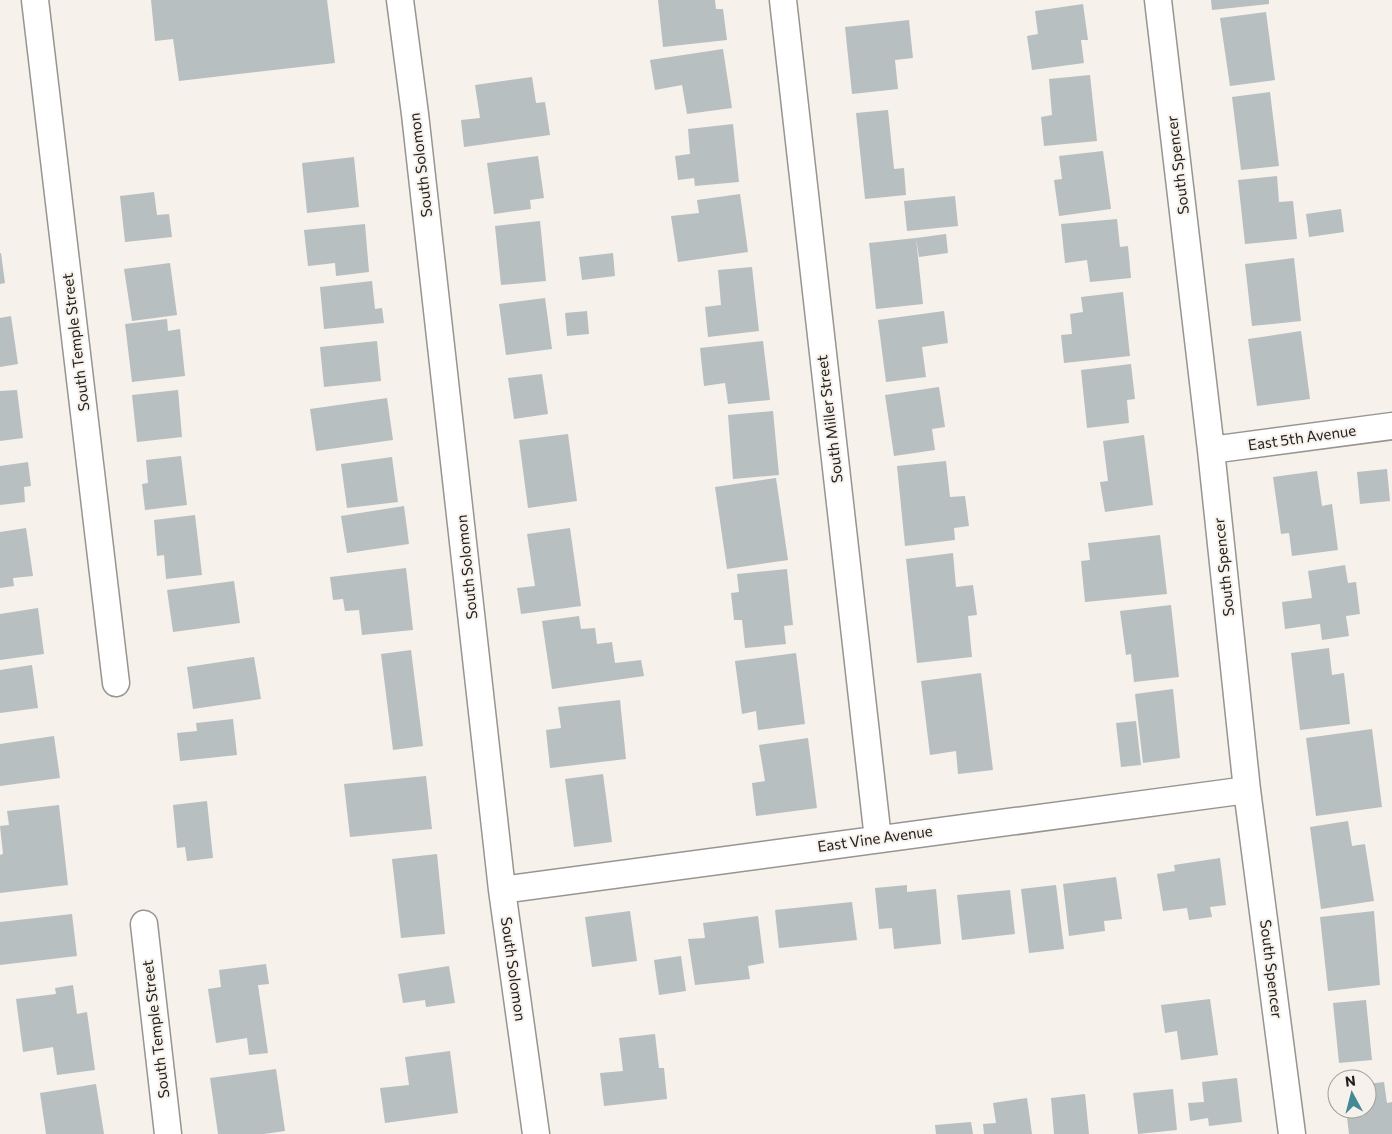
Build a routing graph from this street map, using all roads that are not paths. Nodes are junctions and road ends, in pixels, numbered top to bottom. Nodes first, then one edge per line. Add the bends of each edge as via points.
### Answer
1 (35, 0) edge
2 (400, 0) edge
3 (782, 0) edge
4 (1158, 0) edge
5 (1392, 426) edge
6 (1211, 450) junction
7 (116, 683) dead end
8 (1248, 790) junction
9 (878, 838) junction
10 (502, 890) junction
11 (144, 924) dead end
12 (168, 1134) edge
13 (536, 1134) edge
14 (1292, 1134) edge

1 - 7 street, South Temple Street
2 - 10 street, South Solomon
3 - 9 street, South Miller Street
4 - 6 street, South Spencer
5 - 6 street, East 5th Avenue
6 - 8 street, South Spencer
8 - 9 street, East Vine Avenue
8 - 14 street, South Spencer
9 - 10 street, East Vine Avenue
10 - 13 street, South Solomon
11 - 12 street, South Temple Street

